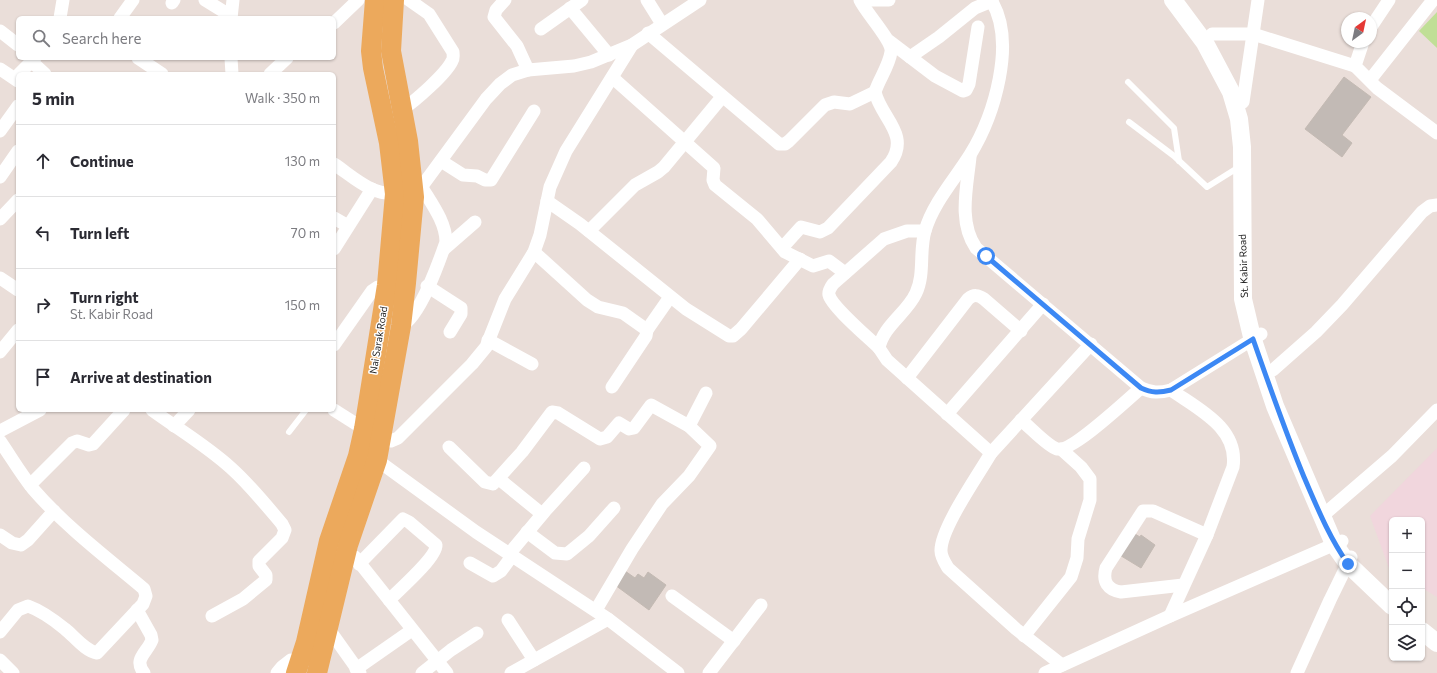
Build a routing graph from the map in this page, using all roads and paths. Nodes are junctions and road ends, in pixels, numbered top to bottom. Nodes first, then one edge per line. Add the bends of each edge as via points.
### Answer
1 (63, 0) edge
2 (133, 0) edge
3 (205, 0) edge
4 (233, 0) edge
5 (358, 0) edge
6 (375, 0) edge
7 (394, 0) edge
8 (409, 0) edge
9 (505, 0) edge
10 (582, 0) edge
11 (647, 0) edge
12 (700, 0) edge
13 (860, 0) edge
14 (867, 0) edge
15 (889, 0) edge
16 (991, 0) edge
17 (1173, 0) edge
18 (1186, 0) edge
19 (1258, 0) edge
20 (1389, 0) edge
21 (1433, 0) edge
22 (570, 8) junction
23 (60, 16) edge
24 (121, 16) edge
25 (229, 16) edge
26 (231, 16) edge
27 (1377, 18) edge
28 (336, 21) edge
29 (662, 24) junction
30 (978, 27) dead end
31 (541, 29) dead end
32 (0, 31) edge
33 (648, 34) junction
34 (1212, 34) junction
35 (1253, 34) junction
36 (889, 42) junction
37 (16, 43) edge
38 (632, 45) junction
39 (1361, 48) edge
40 (609, 55) junction
41 (910, 57) junction
42 (33, 60) edge
43 (35, 60) edge
44 (141, 60) edge
45 (231, 60) edge
46 (285, 60) edge
47 (1355, 66) junction
48 (0, 69) edge
49 (528, 70) junction
50 (22, 72) edge
51 (44, 72) edge
52 (159, 72) edge
53 (232, 72) edge
54 (272, 72) edge
55 (16, 77) edge
56 (613, 78) junction
57 (1370, 80) junction
58 (1128, 82) dead end
59 (875, 92) junction
60 (722, 97) junction
61 (1243, 102) junction
62 (16, 109) edge
63 (403, 109) junction
64 (534, 110) dead end
65 (1129, 122) dead end
66 (0, 131) edge
67 (1437, 133) edge
68 (684, 142) junction
69 (16, 154) edge
70 (971, 154) junction
71 (442, 161) junction
72 (1179, 161) junction
73 (336, 165) edge
74 (1242, 165) junction
75 (0, 177) edge
76 (372, 189) junction
77 (411, 191) junction
78 (547, 201) junction
79 (16, 202) edge
80 (1437, 205) edge
81 (0, 219) edge
82 (336, 219) edge
83 (475, 222) dead end
84 (348, 226) junction
85 (589, 231) junction
86 (925, 231) junction
87 (336, 246) edge
88 (782, 248) junction
89 (444, 249) junction
90 (534, 252) junction
91 (800, 259) junction
92 (845, 273) junction
93 (0, 278) edge
94 (396, 284) junction
95 (427, 286) junction
96 (16, 289) edge
97 (670, 297) junction
98 (1042, 304) junction
99 (400, 326) junction
100 (647, 330) junction
101 (1021, 331) junction
102 (16, 332) edge
103 (450, 332) dead end
104 (1257, 336) junction
105 (488, 340) junction
106 (336, 342) edge
107 (1091, 344) junction
108 (879, 348) junction
109 (0, 352) edge
110 (532, 364) dead end
111 (1274, 370) junction
112 (907, 378) junction
113 (612, 387) dead end
114 (1141, 388) junction
115 (1171, 390) junction
116 (706, 393) dead end
117 (1437, 410) edge
118 (336, 411) edge
119 (37, 412) edge
120 (122, 412) edge
121 (155, 412) edge
122 (187, 412) edge
123 (304, 412) edge
124 (947, 414) junction
125 (1021, 420) junction
126 (174, 426) junction
127 (689, 426) junction
128 (364, 429) junction
129 (289, 432) dead end
130 (0, 433) edge
131 (380, 440) junction
132 (449, 447) dead end
133 (1061, 449) junction
134 (991, 453) junction
135 (377, 460) junction
136 (584, 468) dead end
137 (499, 479) junction
138 (30, 485) junction
139 (614, 508) dead end
140 (1328, 510) junction
141 (54, 511) junction
142 (542, 514) junction
143 (527, 532) junction
144 (0, 535) edge
145 (1207, 535) junction
146 (1338, 543) junction
147 (348, 546) junction
148 (511, 555) junction
149 (1350, 560) junction
150 (470, 563) dead end
151 (359, 564) junction
152 (1183, 585) junction
153 (1389, 593) edge
154 (672, 596) dead end
155 (388, 600) junction
156 (1389, 603) edge
157 (761, 605) dead end
158 (137, 610) junction
159 (596, 610) junction
160 (212, 616) dead end
161 (1170, 616) junction
162 (608, 619) junction
163 (508, 620) dead end
164 (1425, 622) edge
165 (328, 628) junction
166 (412, 630) junction
167 (1437, 631) edge
168 (0, 632) edge
169 (477, 633) dead end
170 (1425, 633) edge
171 (1024, 636) junction
172 (734, 641) junction
173 (1437, 643) edge
174 (0, 660) edge
175 (436, 661) junction
176 (1062, 665) junction
177 (528, 666) edge
178 (298, 667) edge
179 (353, 670) edge
180 (13, 673) edge
181 (144, 673) edge
182 (277, 673) edge
183 (317, 673) edge
184 (422, 673) edge
185 (447, 673) edge
186 (511, 673) edge
187 (678, 673) edge
188 (708, 673) edge
189 (1045, 673) edge
190 (1297, 673) edge

1 - 23 street
2 - 24 street
3 - 25 street
4 - 26 street
5 - 28 street
6 - 77 main road, Nai Sarak Road via 371,51 373,68 389,144
7 - 63 main road, Nai Sarak Road via 392,66
8 - 63 street via 429,14 453,52 454,58 449,67
9 - 49 street via 496,10 494,17 517,46
10 - 22 street
11 - 29 street
12 - 29 street
13 - 36 street
14 - 15 street
16 - 41 street via 975,8
16 - 70 street via 1003,29 1004,50 992,104
17 - 74 main road, St. Kabir Road via 1205,43 1231,92 1239,119
18 - 34 main road, St. Kabir Road
19 - 35 street
20 - 27 street
21 - 57 street
22 - 31 street
22 - 40 street
29 - 33 street
30 - 41 street via 966,90 960,91 949,85
32 - 37 street
33 - 38 street
33 - 60 street
34 - 35 street
34 - 61 main road, St. Kabir Road
35 - 47 street
35 - 61 street
36 - 41 street
36 - 59 street via 891,54
38 - 40 street
38 - 56 street
39 - 47 street
40 - 49 street via 574,66
42 - 50 street
43 - 51 street
44 - 52 street
45 - 53 street
46 - 54 street
47 - 57 street
48 - 55 street
49 - 71 street via 512,75 500,84 486,99
56 - 68 street
56 - 78 street via 566,151
57 - 67 street
58 - 72 lane via 1174,128
59 - 60 street via 850,104 834,102 825,105 785,144 779,144
59 - 88 street via 894,128 897,140 896,154 828,228 820,232 801,227
60 - 68 street
61 - 104 main road, St. Kabir Road via 1248,120 1252,166 1252,280
62 - 66 street
63 - 77 main road, Nai Sarak Road via 412,166
64 - 71 street via 491,180 463,175
65 - 72 lane
68 - 85 street via 658,172 635,185
68 - 88 street via 714,168 715,185 757,219
69 - 75 street
70 - 86 street via 936,207
70 - 98 street via 966,202 969,238 976,248
71 - 77 street
72 - 74 lane via 1207,187
73 - 76 street
74 - 104 main road, St. Kabir Road via 1243,299
76 - 77 street via 390,195
76 - 84 street
77 - 89 street via 438,215 446,233
77 - 94 main road, Nai Sarak Road
78 - 85 street
78 - 90 street
79 - 81 street
80 - 111 street via 1430,206 1422,212 1342,305
82 - 84 street
83 - 89 street
84 - 87 street
85 - 97 street
86 - 92 street via 907,231 884,239
86 - 108 street via 921,282 910,304 885,334
88 - 91 street via 789,255
89 - 95 street
90 - 100 street via 587,300 598,307 623,313
90 - 105 street via 505,299
91 - 92 street via 815,267 830,261
91 - 97 street via 733,336 725,334
92 - 108 street via 830,288 829,296
93 - 96 street
94 - 99 main road, Nai Sarak Road
94 - 106 street via 378,288 367,297
94 - 128 main road, Nai Sarak Road
95 - 99 street via 415,312 407,323
95 - 103 street via 462,310
97 - 100 street
98 - 101 street
98 - 107 street
99 - 131 main road, Nai Sarak Road
100 - 113 street via 646,336
101 - 112 street via 979,295 972,295
101 - 124 street
102 - 109 street
104 - 111 main road, St. Kabir Road
104 - 115 street
104 - 146 main road, St. Kabir Road via 1276,406
105 - 110 street
105 - 131 street via 482,354 398,438 386,442
107 - 114 street
107 - 125 street
108 - 112 street via 887,360
111 - 140 main road, St. Kabir Road
112 - 124 street
114 - 115 street via 1159,393
114 - 133 street via 1075,443
115 - 145 street via 1218,423 1232,444 1235,456 1233,468
116 - 127 street
117 - 140 street via 1392,456
118 - 128 street
119 - 130 street
120 - 138 street via 93,444 86,445 77,441 72,444
121 - 126 street
122 - 126 street
123 - 129 lane
124 - 134 street
125 - 133 street via 1055,449
125 - 134 street
126 - 160 street via 232,468 282,524 284,530 282,538 259,561 266,580 244,599
127 - 137 street via 651,404 634,428 629,429 618,423 607,437 600,439 552,412
127 - 159 street via 710,446 689,476 662,504
128 - 178 main road, Nai Sarak Road via 358,456 329,541
130 - 138 street
131 - 135 main road, Nai Sarak Road
132 - 137 street via 485,482 493,484
133 - 171 street via 1090,479 1090,500 1078,539 1077,558 1071,577
134 - 171 street via 948,527 941,551 948,568
135 - 147 main road, Nai Sarak Road
135 - 148 street
136 - 142 street
137 - 142 street
138 - 141 street
139 - 143 street via 589,536 567,554 555,553
140 - 146 main road, St. Kabir Road
141 - 144 street via 28,540 20,544 12,543
141 - 158 street via 98,552 144,589 146,596
142 - 143 street
143 - 148 street
145 - 152 street
145 - 152 street via 1152,511 1143,511 1138,515 1104,575 1108,587 1121,592
146 - 149 main road, St. Kabir Road
146 - 161 street
147 - 151 street
147 - 165 main road, Nai Sarak Road
148 - 150 street via 501,571 493,576
148 - 159 street
149 - 153 main road, St. Kabir Road
149 - 156 main road, St. Kabir Road
149 - 190 street
151 - 155 street
151 - 155 street via 403,519 436,545 429,559
152 - 161 street
154 - 172 street
155 - 166 street
157 - 172 street
158 - 168 street via 97,653 90,651 64,628 28,606 18,610
158 - 181 street via 152,640 139,659
159 - 162 street
161 - 176 street
162 - 177 street
162 - 187 street
163 - 177 street
164 - 167 main road
165 - 179 street
165 - 183 main road, Nai Sarak Road
166 - 175 street
166 - 179 street
169 - 175 street
170 - 173 main road
171 - 176 street
172 - 188 street
174 - 180 street
175 - 184 street
175 - 185 street
176 - 189 street
177 - 186 street
178 - 182 street via 291,660

